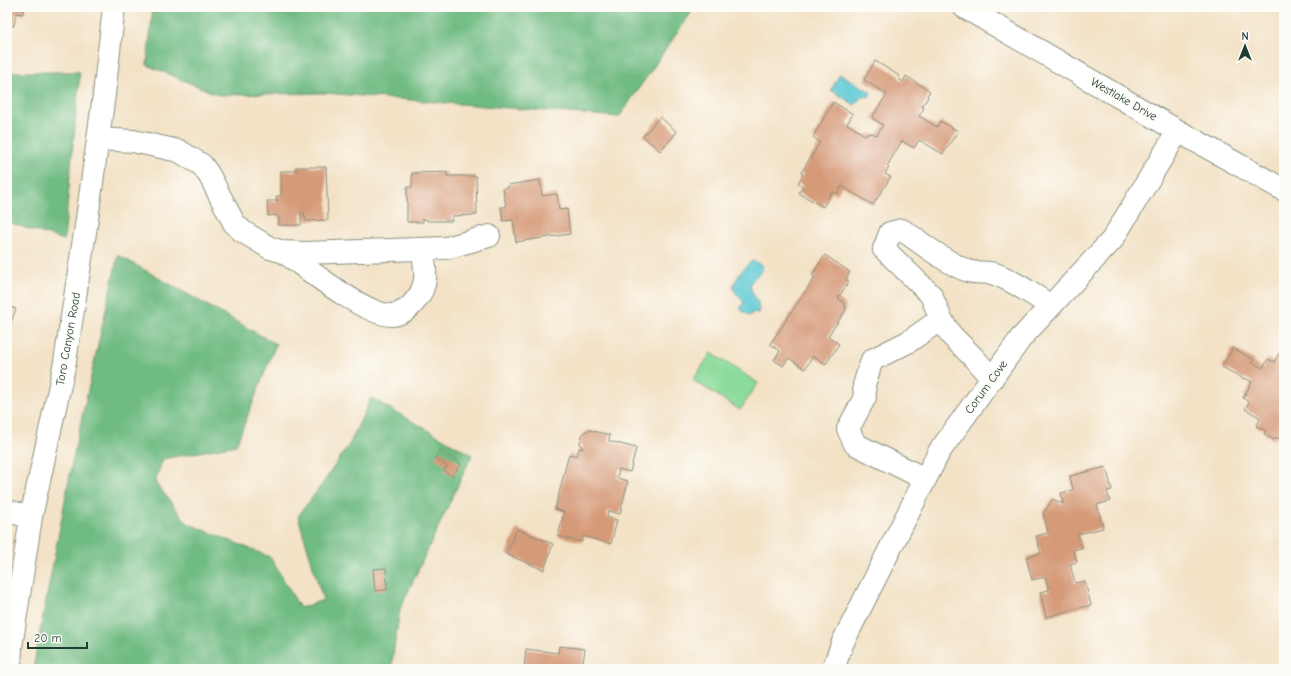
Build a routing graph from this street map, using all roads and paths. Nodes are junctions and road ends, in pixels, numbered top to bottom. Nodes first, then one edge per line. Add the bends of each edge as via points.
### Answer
1 (114, 7) edge
2 (964, 7) edge
3 (1178, 131) junction
4 (98, 138) junction
5 (1284, 190) edge
6 (489, 236) dead end
7 (422, 249) junction
8 (284, 252) junction
9 (1051, 306) junction
10 (941, 319) junction
11 (992, 379) junction
12 (925, 479) junction
13 (7, 511) edge
14 (32, 517) junction
15 (10, 669) edge
16 (833, 669) edge

1 - 4 street, Toro Canyon Road
2 - 3 street, Westlake Drive
3 - 5 street, Westlake Drive
3 - 9 street, Corum Cove via 1112,240
4 - 8 street via 133,141 167,148 191,158 202,165 234,223 242,231 270,248
4 - 14 street, Toro Canyon Road via 65,362
6 - 7 street via 446,248
7 - 8 street
7 - 8 street via 426,276 421,295 403,312 391,315 357,303
9 - 10 street via 994,273 969,271 950,262 902,230 890,233 884,249 931,296
9 - 11 street, Corum Cove via 1021,338
10 - 11 street via 951,335
10 - 12 street via 908,342 872,360 864,385 866,397 848,429 855,444
11 - 12 street, Corum Cove via 939,452
12 - 16 street, Corum Cove via 843,642
13 - 14 street
14 - 15 street, Toro Canyon Road via 11,647

